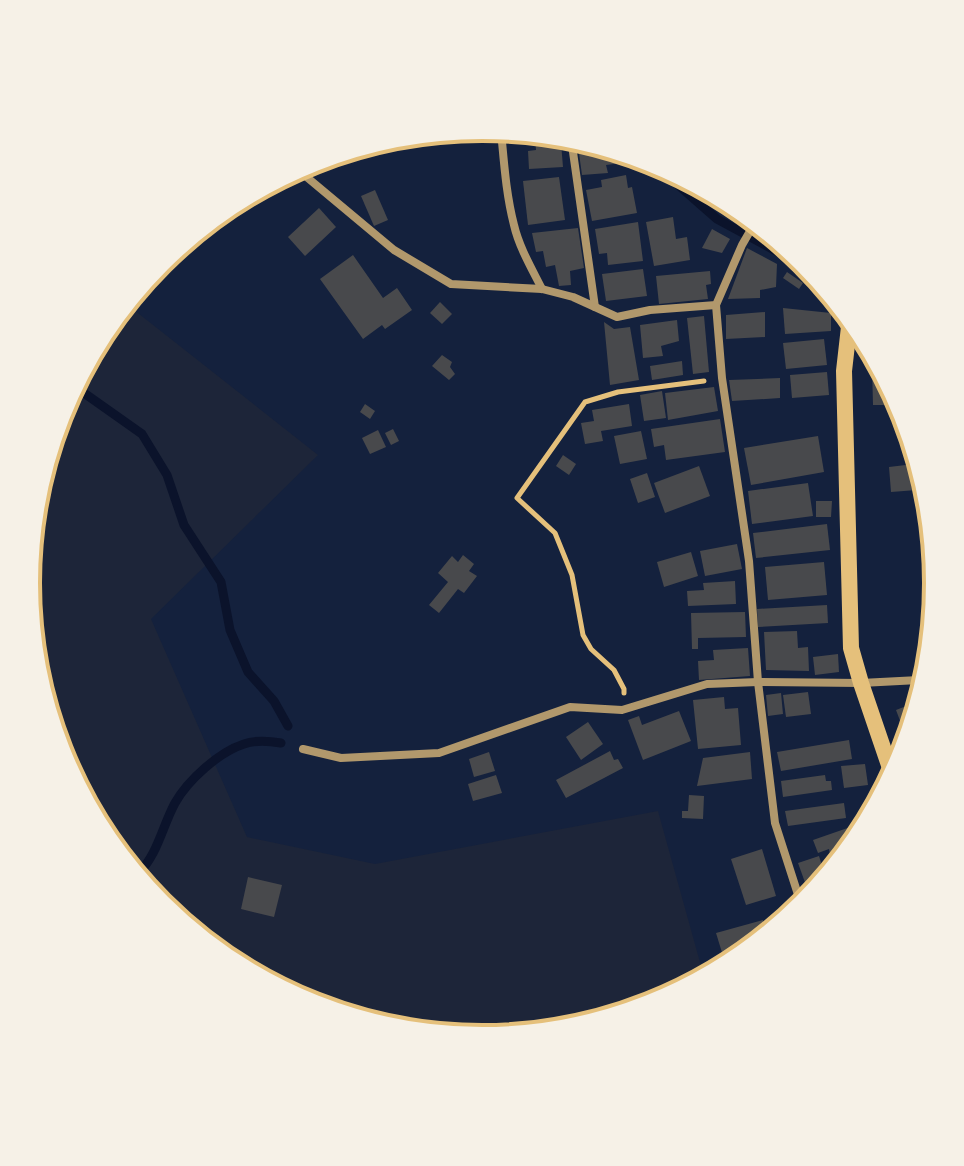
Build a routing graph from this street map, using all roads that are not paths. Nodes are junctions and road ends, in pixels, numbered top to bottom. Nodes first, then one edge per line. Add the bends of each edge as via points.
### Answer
1 (502, 142) edge
2 (573, 150) edge
3 (307, 178) edge
4 (750, 231) edge
5 (542, 289) junction
6 (716, 305) junction
7 (595, 307) junction
8 (848, 334) edge
9 (913, 680) edge
10 (758, 682) junction
11 (861, 683) junction
12 (303, 749) dead end
13 (887, 759) edge
14 (798, 893) edge

1 - 5 street via 514,227
2 - 7 street
3 - 5 street via 394,250 451,284
4 - 6 street
5 - 7 street
6 - 7 street via 617,317
6 - 10 street via 749,561
8 - 11 main road via 844,371 851,648
9 - 11 street
10 - 11 street
10 - 12 street via 707,684 622,710 570,707 439,753 341,758
10 - 14 street via 775,823
11 - 13 main road

